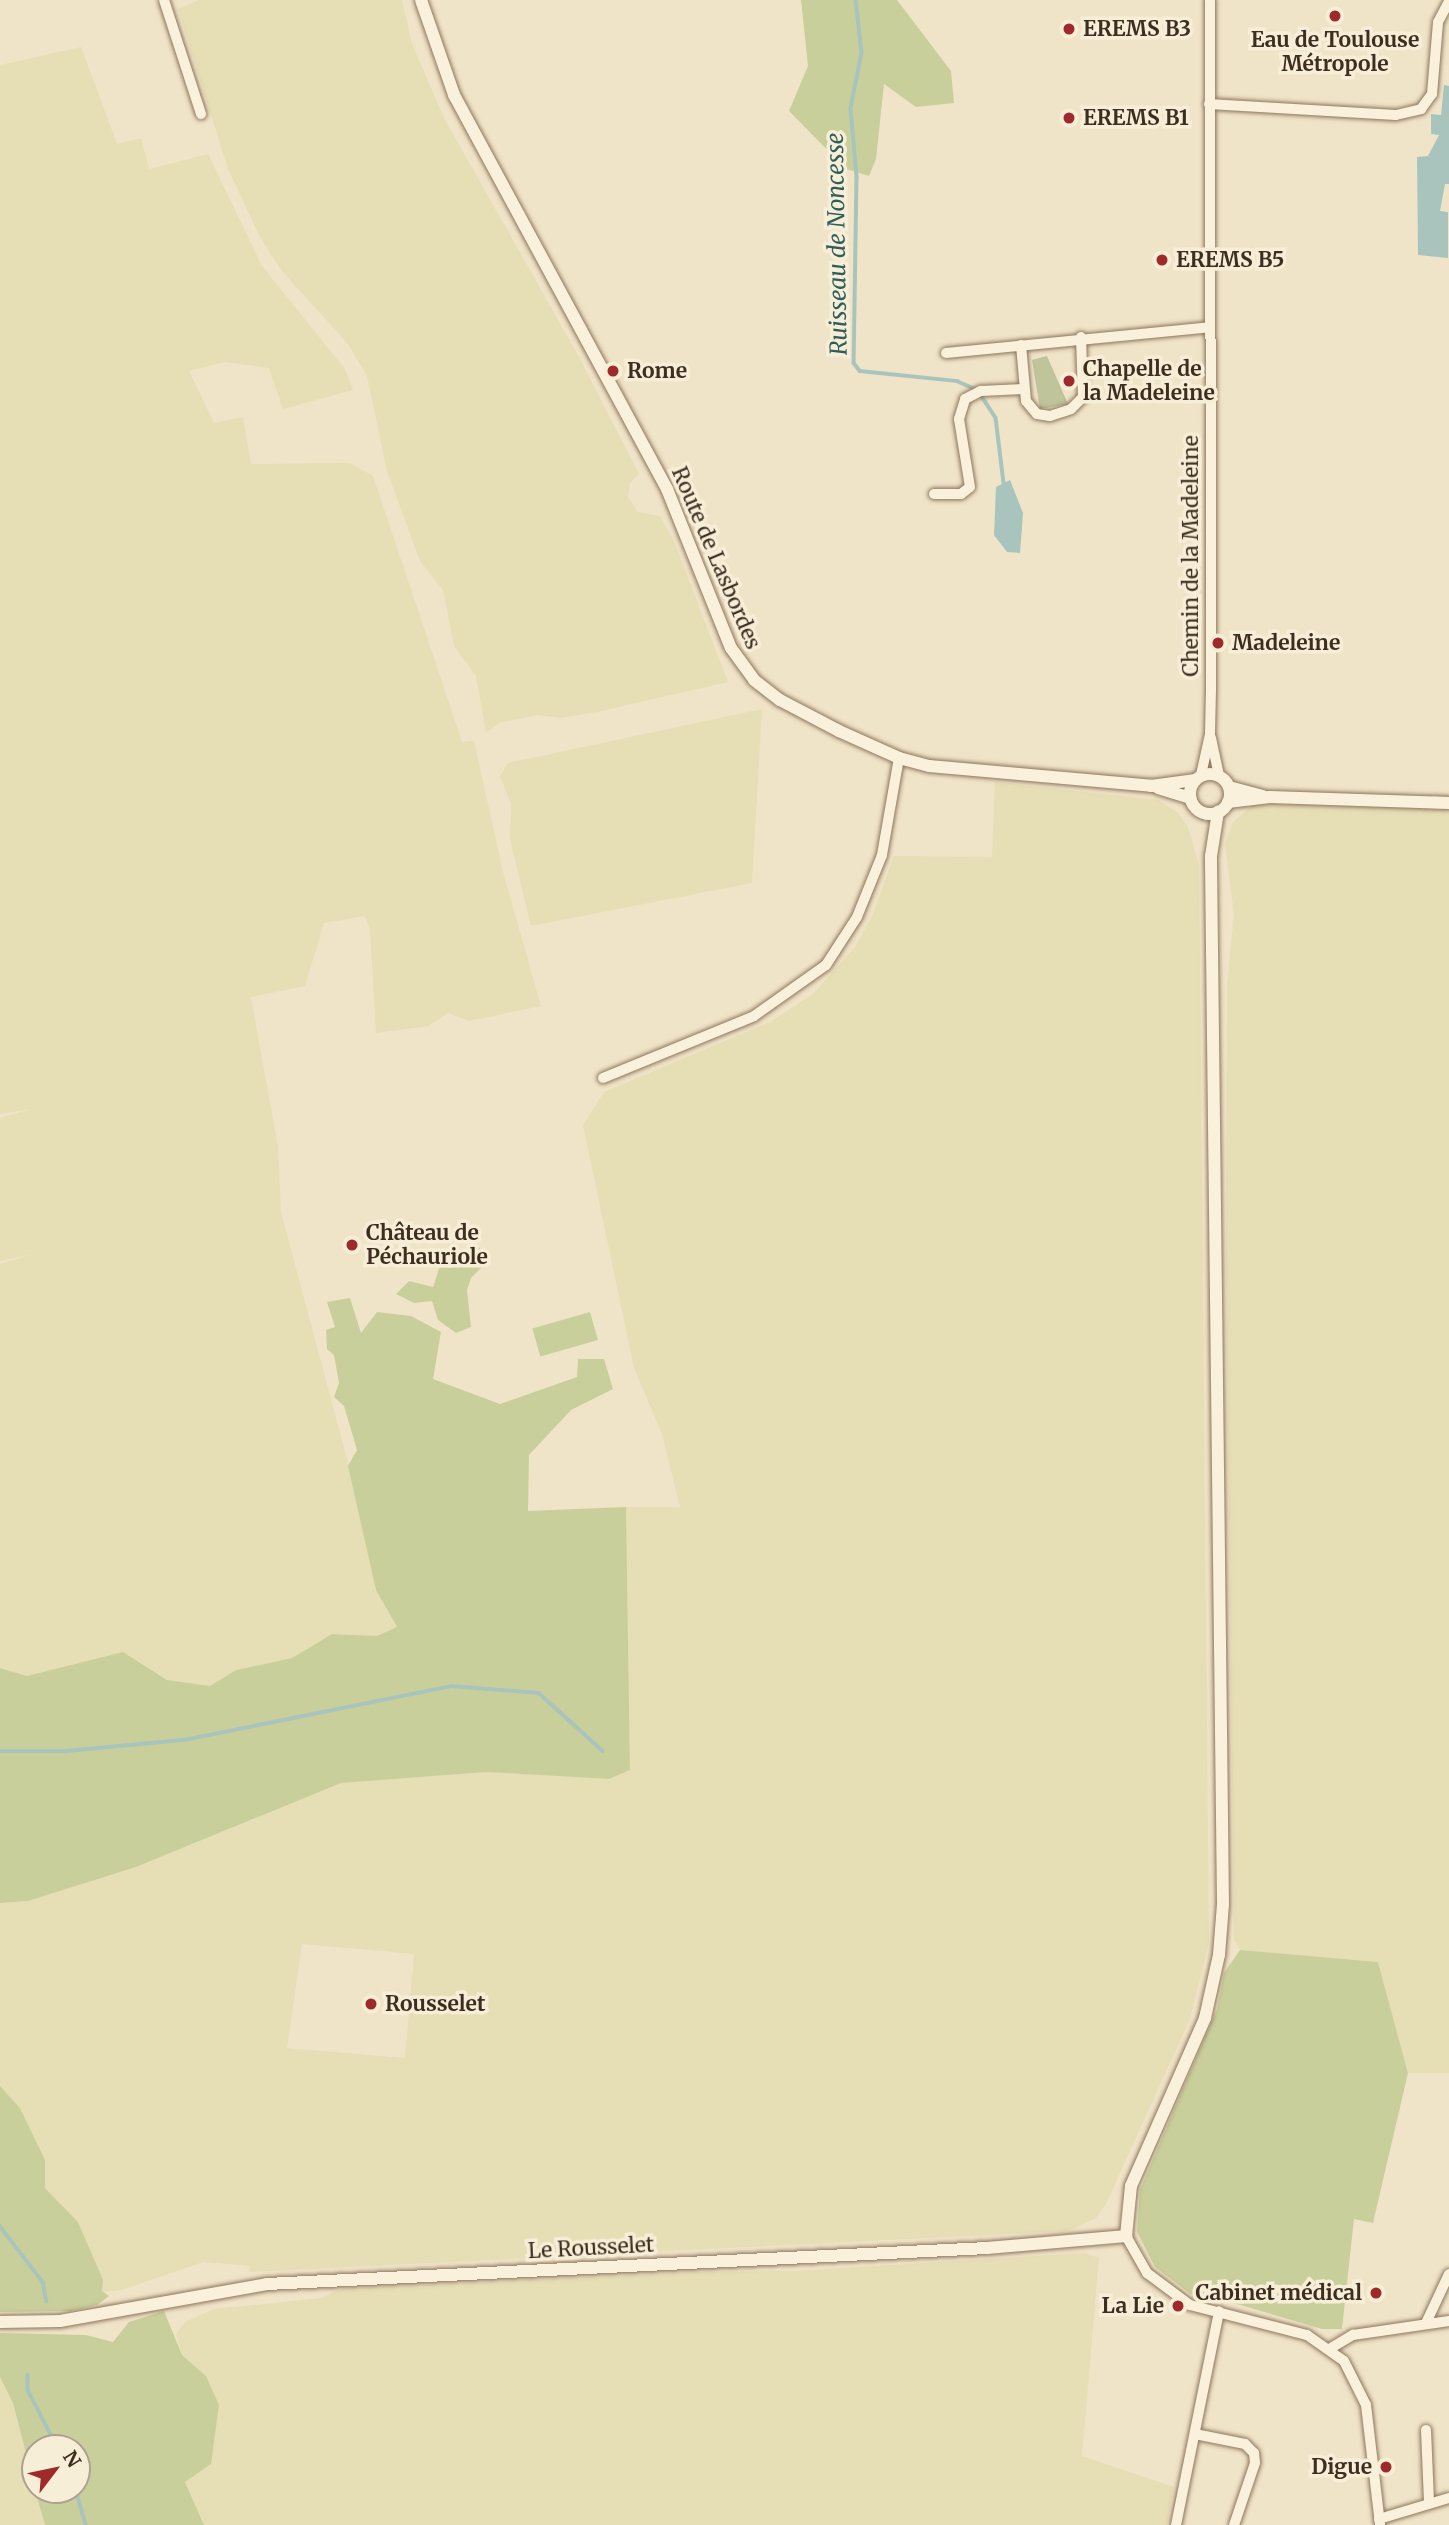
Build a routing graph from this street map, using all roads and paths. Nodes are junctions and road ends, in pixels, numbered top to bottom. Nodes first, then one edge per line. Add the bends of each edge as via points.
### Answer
1 (164, 0) edge
2 (421, 0) edge
3 (1210, 0) edge
4 (1449, 1) edge
5 (1209, 104) junction
6 (201, 114) dead end
7 (1210, 327) junction
8 (1081, 337) junction
9 (1021, 345) junction
10 (946, 353) dead end
11 (1023, 389) junction
12 (934, 494) dead end
13 (1210, 734) junction
14 (899, 758) junction
15 (1219, 776) junction
16 (1198, 778) junction
17 (1151, 786) junction
18 (1229, 787) junction
19 (1270, 797) junction
20 (1190, 798) junction
21 (1228, 802) junction
22 (1449, 803) edge
23 (1200, 812) junction
24 (1218, 812) junction
25 (1211, 856) junction
26 (603, 1078) dead end
27 (1126, 2236) junction
28 (1449, 2274) edge
29 (1219, 2311) junction
30 (1449, 2320) edge
31 (0, 2322) edge
32 (1426, 2323) junction
33 (1331, 2348) junction
34 (1426, 2430) dead end
35 (1195, 2434) junction
36 (1449, 2498) edge
37 (1429, 2502) junction
38 (1380, 2522) edge
39 (1176, 2525) edge
40 (1234, 2525) edge

1 - 6 street
2 - 14 street, Route de Lasbordes via 454,95 667,489 738,661 780,700
3 - 5 street, Chemin de la Madeleine
4 - 5 street via 1438,22 1432,94 1412,113
5 - 7 street, Chemin de la Madeleine
7 - 8 street
7 - 13 street, Chemin de la Madeleine
8 - 9 street
8 - 11 street via 1086,383 1076,406 1057,415 1037,414
9 - 10 street
9 - 11 street
11 - 12 street via 981,391 965,399 959,419 970,487 965,493
13 - 15 street, Chemin de la Madeleine
13 - 16 street, Chemin de la Madeleine
14 - 17 street, Route de Lasbordes via 959,771
14 - 26 street via 878,864 857,917 826,965 754,1016
15 - 16 street
15 - 18 street
16 - 17 street, Route de Lasbordes
16 - 20 street
17 - 20 street, Route de Lasbordes
18 - 19 street
18 - 21 street
19 - 21 street
19 - 22 street
20 - 23 street
21 - 24 street
23 - 24 street
23 - 25 street
24 - 25 street
25 - 27 street via 1223,1915 1205,2018 1131,2186 1125,2209
27 - 29 street via 1147,2273 1166,2289 1190,2305
27 - 31 street, Le Rousselet via 987,2248 267,2284 60,2321
28 - 32 street
29 - 33 street via 1290,2329
29 - 35 street
30 - 32 street
32 - 33 street via 1353,2335
33 - 38 street via 1354,2374 1366,2405
34 - 37 street
35 - 39 street
35 - 40 street via 1245,2444 1254,2453 1255,2463
36 - 37 street
37 - 38 street

